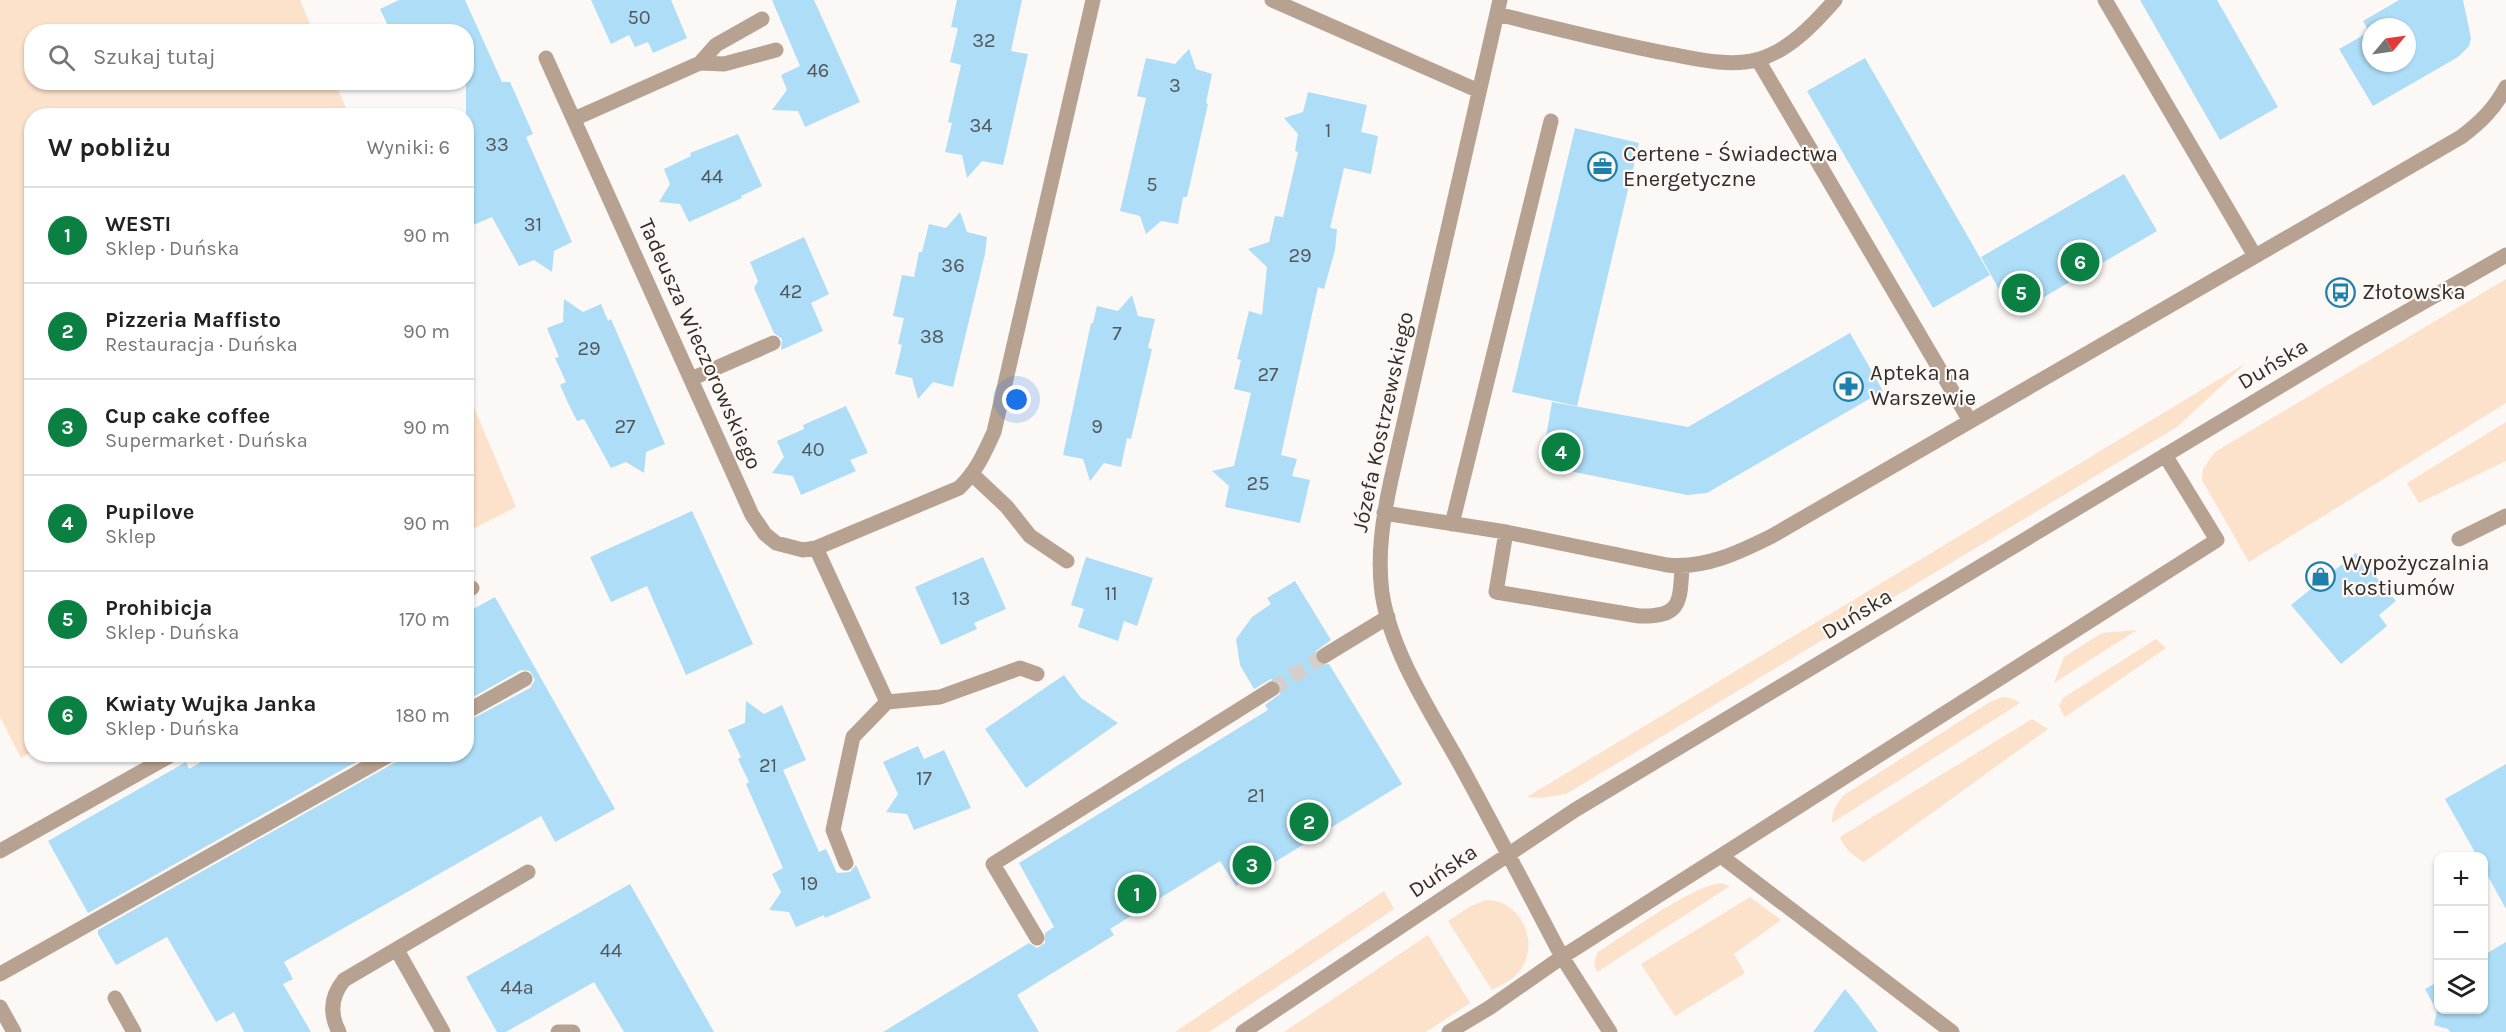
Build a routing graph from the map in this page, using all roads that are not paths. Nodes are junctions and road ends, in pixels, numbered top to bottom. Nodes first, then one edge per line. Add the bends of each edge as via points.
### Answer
1 (1093, 0) edge
2 (1272, 0) edge
3 (1835, 0) edge
4 (2105, 0) edge
5 (1498, 7) edge
6 (762, 19) dead end
7 (776, 50) dead end
8 (546, 58) dead end
9 (1758, 60) junction
10 (700, 63) junction
11 (2506, 87) edge
12 (1479, 91) junction
13 (574, 119) junction
14 (1551, 122) dead end
15 (2506, 255) edge
16 (2255, 256) junction
17 (773, 343) dead end
18 (691, 379) junction
19 (1970, 421) junction
20 (2165, 455) junction
21 (973, 475) junction
22 (1384, 513) junction
23 (2506, 516) edge
24 (1452, 524) junction
25 (1506, 532) junction
26 (2459, 539) dead end
27 (816, 548) junction
28 (1067, 561) dead end
29 (1682, 566) junction
30 (1388, 617) junction
31 (1324, 656) tunnel mouth
32 (1037, 674) dead end
33 (525, 680) dead end
34 (1272, 689) tunnel mouth
35 (887, 702) junction
36 (474, 708) edge
37 (158, 762) edge
38 (377, 762) edge
39 (0, 850) edge
40 (1507, 854) junction
41 (1721, 856) junction
42 (846, 863) dead end
43 (528, 872) dead end
44 (1036, 938) dead end
45 (397, 950) junction
46 (1562, 957) junction
47 (0, 974) edge
48 (115, 998) dead end
49 (0, 1007) edge
50 (14, 1032) edge
51 (134, 1032) edge
52 (339, 1032) edge
53 (443, 1032) edge
54 (558, 1032) edge
55 (573, 1032) edge
56 (1243, 1032) edge
57 (1449, 1032) edge
58 (1610, 1032) edge
59 (1952, 1032) edge

1 - 21 street, Tadeusza Wieczorowskiego via 994,432
2 - 12 street
3 - 9 street, Józefa Kostrzewskiego via 1802,34
4 - 16 street
5 - 9 street, Józefa Kostrzewskiego via 1677,55 1727,62
5 - 12 street, Józefa Kostrzewskiego
6 - 10 street via 716,45
7 - 10 street via 724,64
8 - 13 street, Tadeusza Wieczorowskiego
9 - 19 street
10 - 13 street
11 - 16 street via 2485,119 2461,136
12 - 22 street, Józefa Kostrzewskiego
13 - 18 street, Tadeusza Wieczorowskiego
14 - 24 street
15 - 20 street, Duńska
16 - 19 street
17 - 18 street
18 - 27 street, Tadeusza Wieczorowskiego via 752,515 765,534 792,548
19 - 29 street via 1754,545 1714,560
20 - 40 street, Duńska
20 - 41 street via 2217,540
21 - 27 street, Tadeusza Wieczorowskiego via 959,488
21 - 28 street via 1030,536
22 - 24 street
22 - 30 street, Józefa Kostrzewskiego via 1380,564
23 - 26 street
24 - 25 street
25 - 29 street
25 - 29 street via 1496,592 1638,616 1661,615 1677,605 1681,596
27 - 35 street
30 - 31 street
30 - 40 street, Józefa Kostrzewskiego via 1409,670
32 - 35 street via 1020,668 940,697
33 - 36 street
34 - 44 street via 993,864
35 - 42 street via 853,738 833,830
37 - 39 street
38 - 47 street
40 - 46 street, Józefa Kostrzewskiego
40 - 56 street, Duńska
41 - 46 street
41 - 59 street
43 - 45 street
45 - 52 street via 344,980 335,992 332,1009
45 - 53 street
46 - 57 street
46 - 58 street, Józefa Kostrzewskiego
48 - 51 street
49 - 50 street
54 - 55 street

